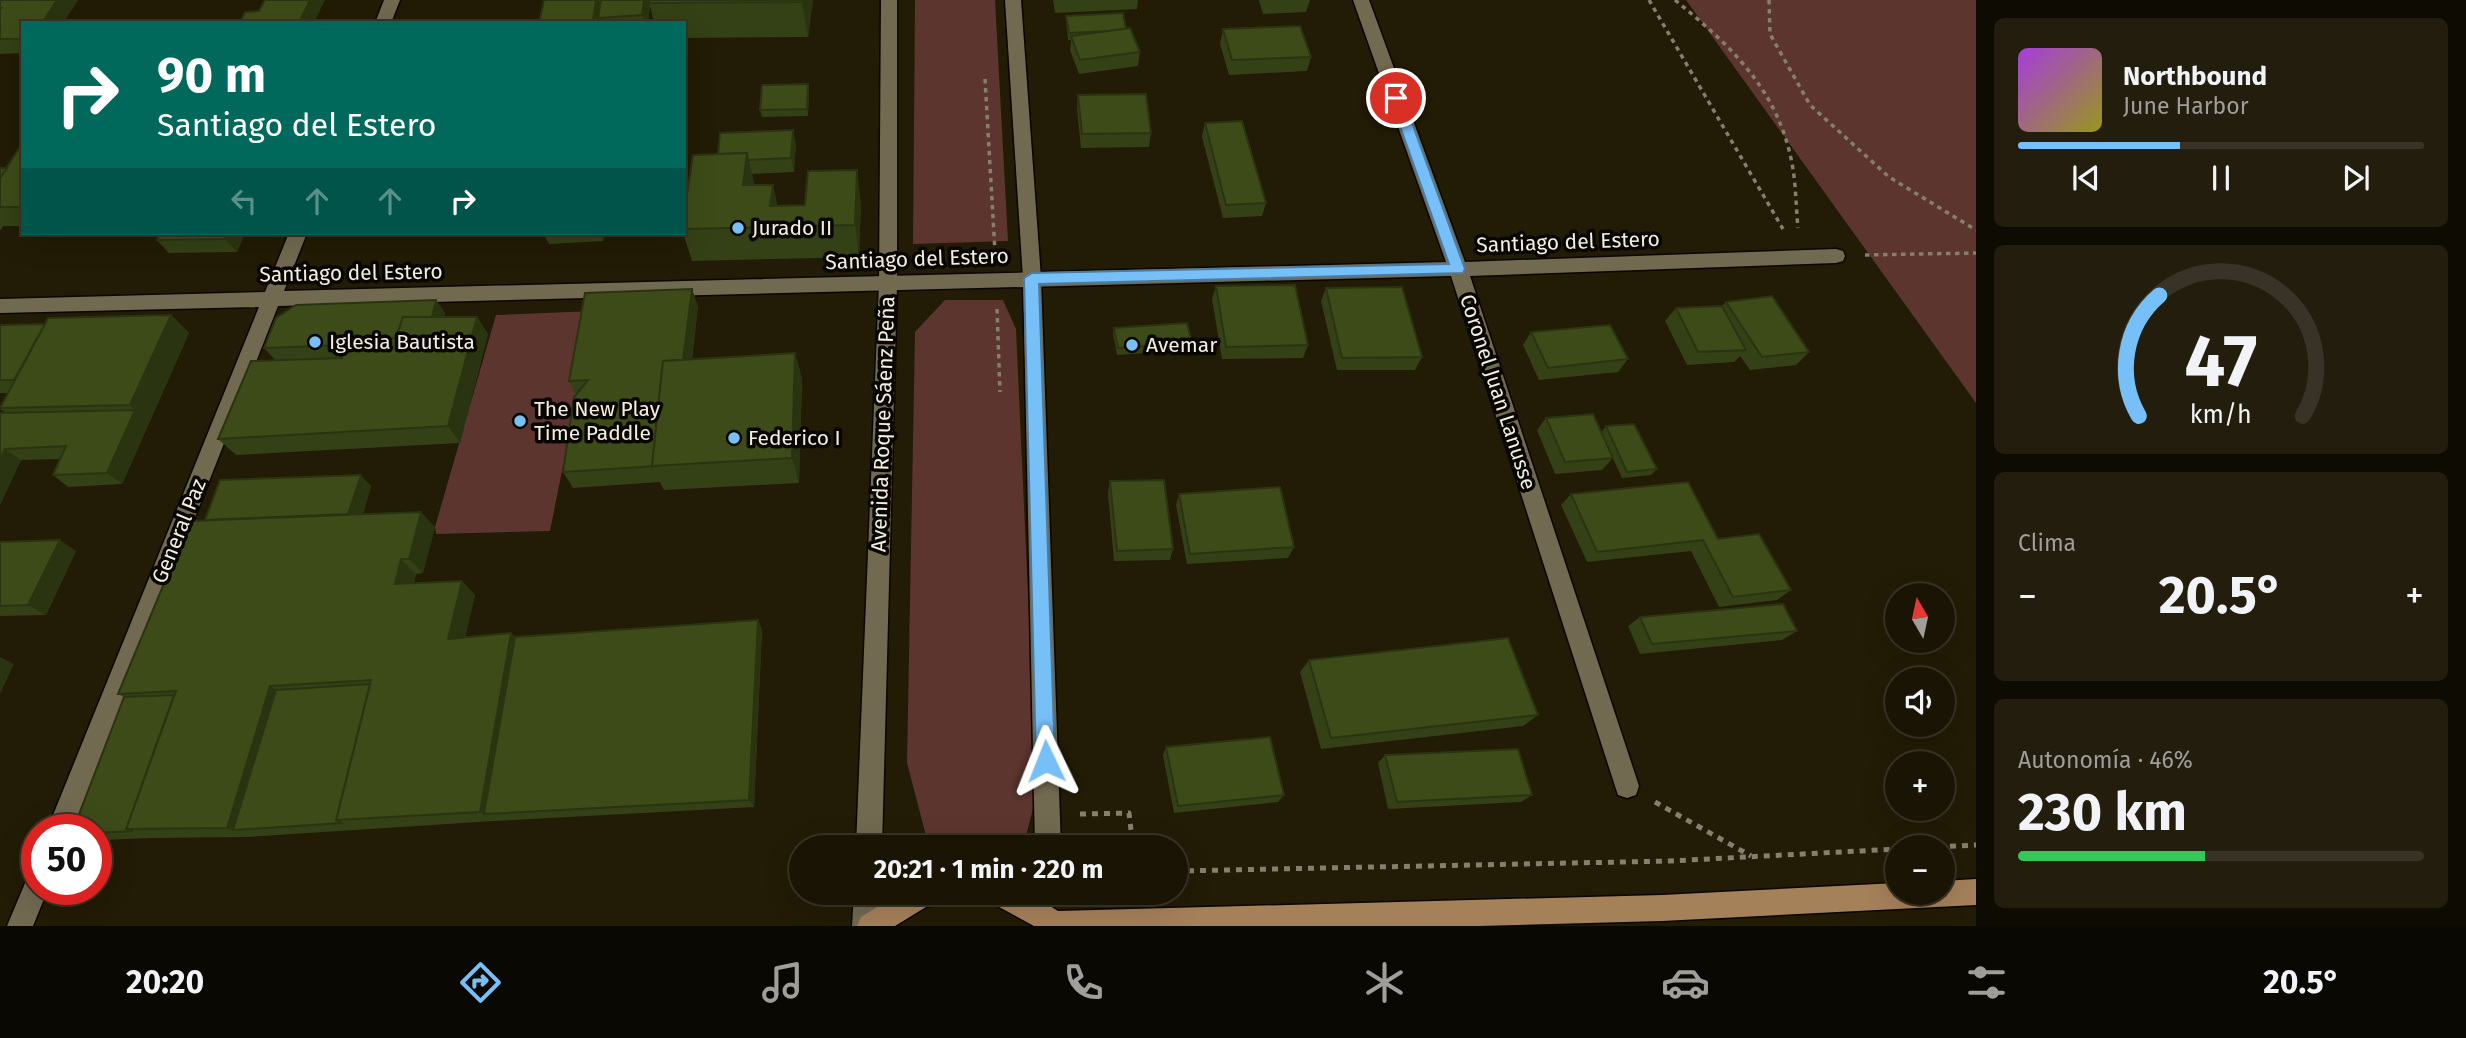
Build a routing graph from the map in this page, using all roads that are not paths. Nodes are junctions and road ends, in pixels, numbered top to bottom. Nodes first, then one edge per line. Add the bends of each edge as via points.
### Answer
1 (392, 0) edge
2 (890, 0) edge
3 (1013, 0) edge
4 (1361, 0) edge
5 (384, 21) edge
6 (298, 235) edge
7 (1836, 256) road end
8 (1458, 269) junction
9 (1032, 278) junction
10 (888, 283) junction
11 (273, 297) junction
12 (0, 306) edge
13 (1627, 786) road end
14 (65, 814) edge
15 (869, 835) edge
16 (1048, 835) edge
17 (1976, 892) edge
18 (29, 905) edge
19 (866, 905) edge
20 (905, 905) edge
21 (1030, 905) edge
22 (1050, 914) edge
23 (20, 926) edge
24 (865, 926) edge
25 (870, 926) edge

1 - 5 street
2 - 10 street, Avenida Roque Sáenz Peña
3 - 9 street
4 - 8 street, Coronel Juan Lanusse
6 - 11 street, General Paz
7 - 8 street, Santiago del Estero
8 - 9 street, Santiago del Estero
8 - 13 street, Coronel Juan Lanusse
9 - 10 street, Santiago del Estero
9 - 16 street
10 - 11 street, Santiago del Estero
10 - 15 street, Avenida Roque Sáenz Peña
11 - 12 street, Santiago del Estero
11 - 14 street, General Paz
17 - 22 main road via 1662,908
18 - 23 street
19 - 24 street
20 - 25 main road
21 - 22 main road

